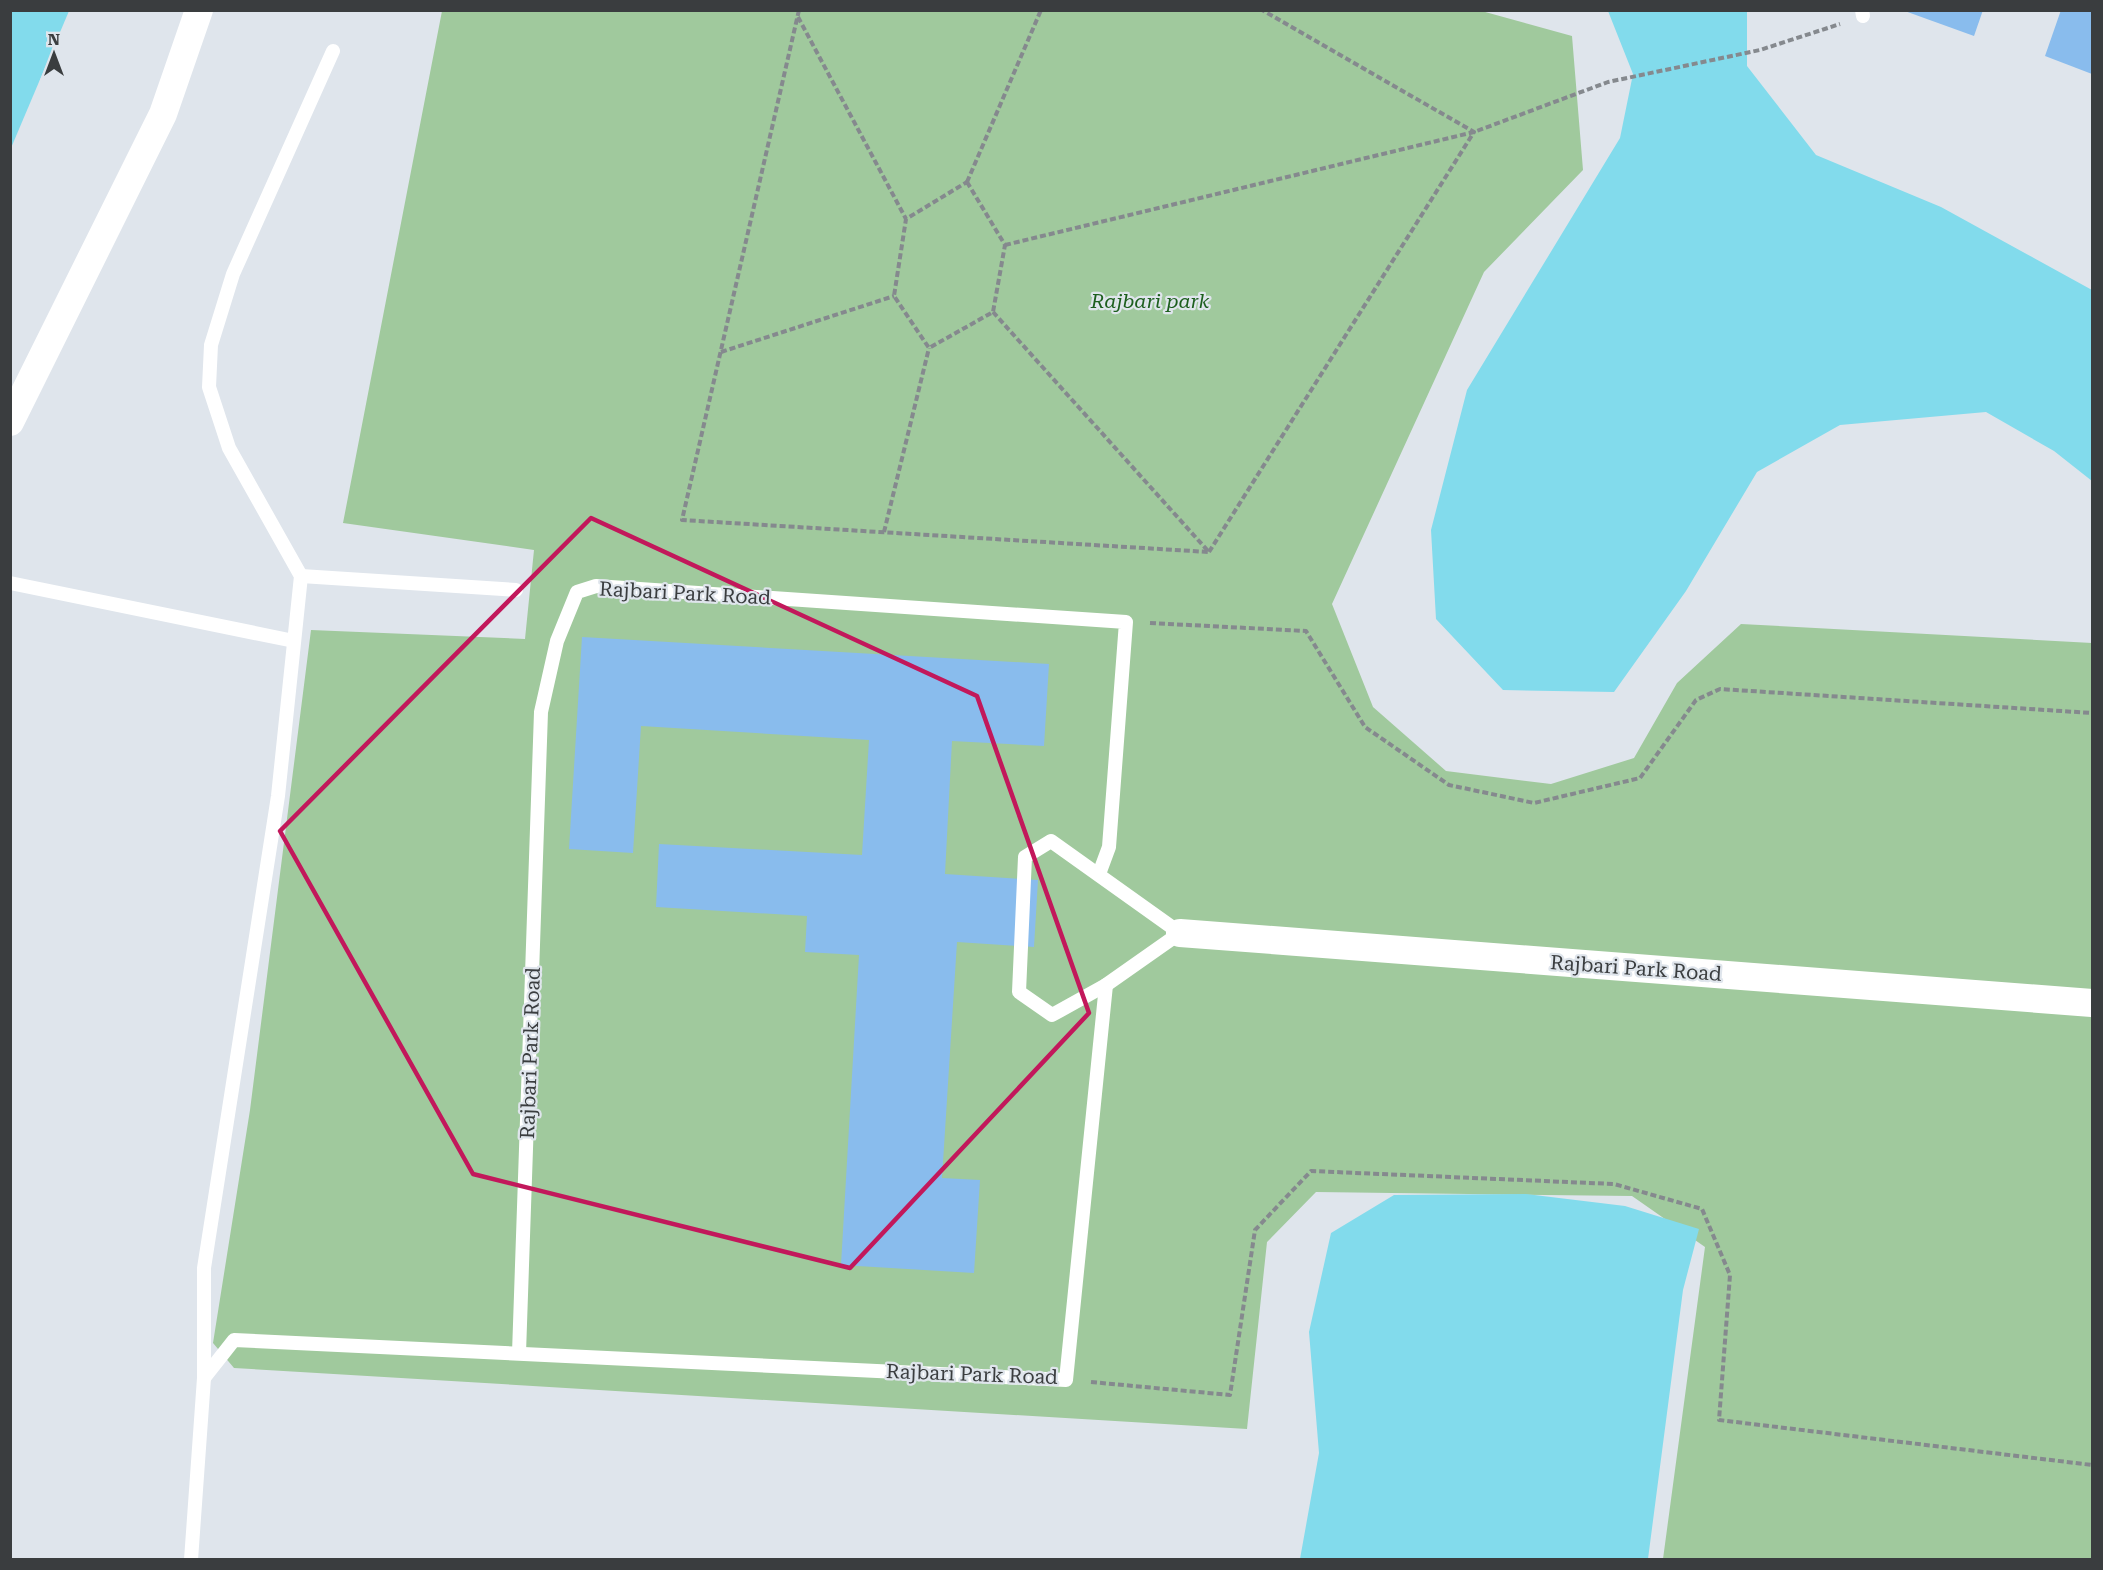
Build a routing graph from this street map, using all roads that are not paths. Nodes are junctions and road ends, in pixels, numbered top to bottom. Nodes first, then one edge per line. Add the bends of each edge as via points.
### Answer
1 (199, 10) edge
2 (333, 51) dead end
3 (10, 422) edge
4 (301, 576) junction
5 (10, 583) edge
6 (516, 590) dead end
7 (294, 641) junction
8 (1099, 874) junction
9 (1180, 933) junction
10 (1106, 986) junction
11 (2092, 1003) edge
12 (519, 1353) junction
13 (204, 1378) junction
14 (191, 1560) edge

1 - 3 street via 163,114
2 - 4 lane via 233,274 211,345 208,387 229,448
4 - 6 lane
4 - 7 lane
5 - 7 lane
7 - 13 lane via 278,796 204,1268
8 - 9 lane
8 - 10 lane via 1051,841 1024,857 1019,992 1052,1015
8 - 12 lane, Rajbari Park Road via 1108,847 1126,622 596,586 577,592 557,641 541,712
9 - 10 lane
9 - 11 street, Rajbari Park Road
10 - 12 lane, Rajbari Park Road via 1066,1380
12 - 13 lane, Rajbari Park Road via 234,1340
13 - 14 lane

